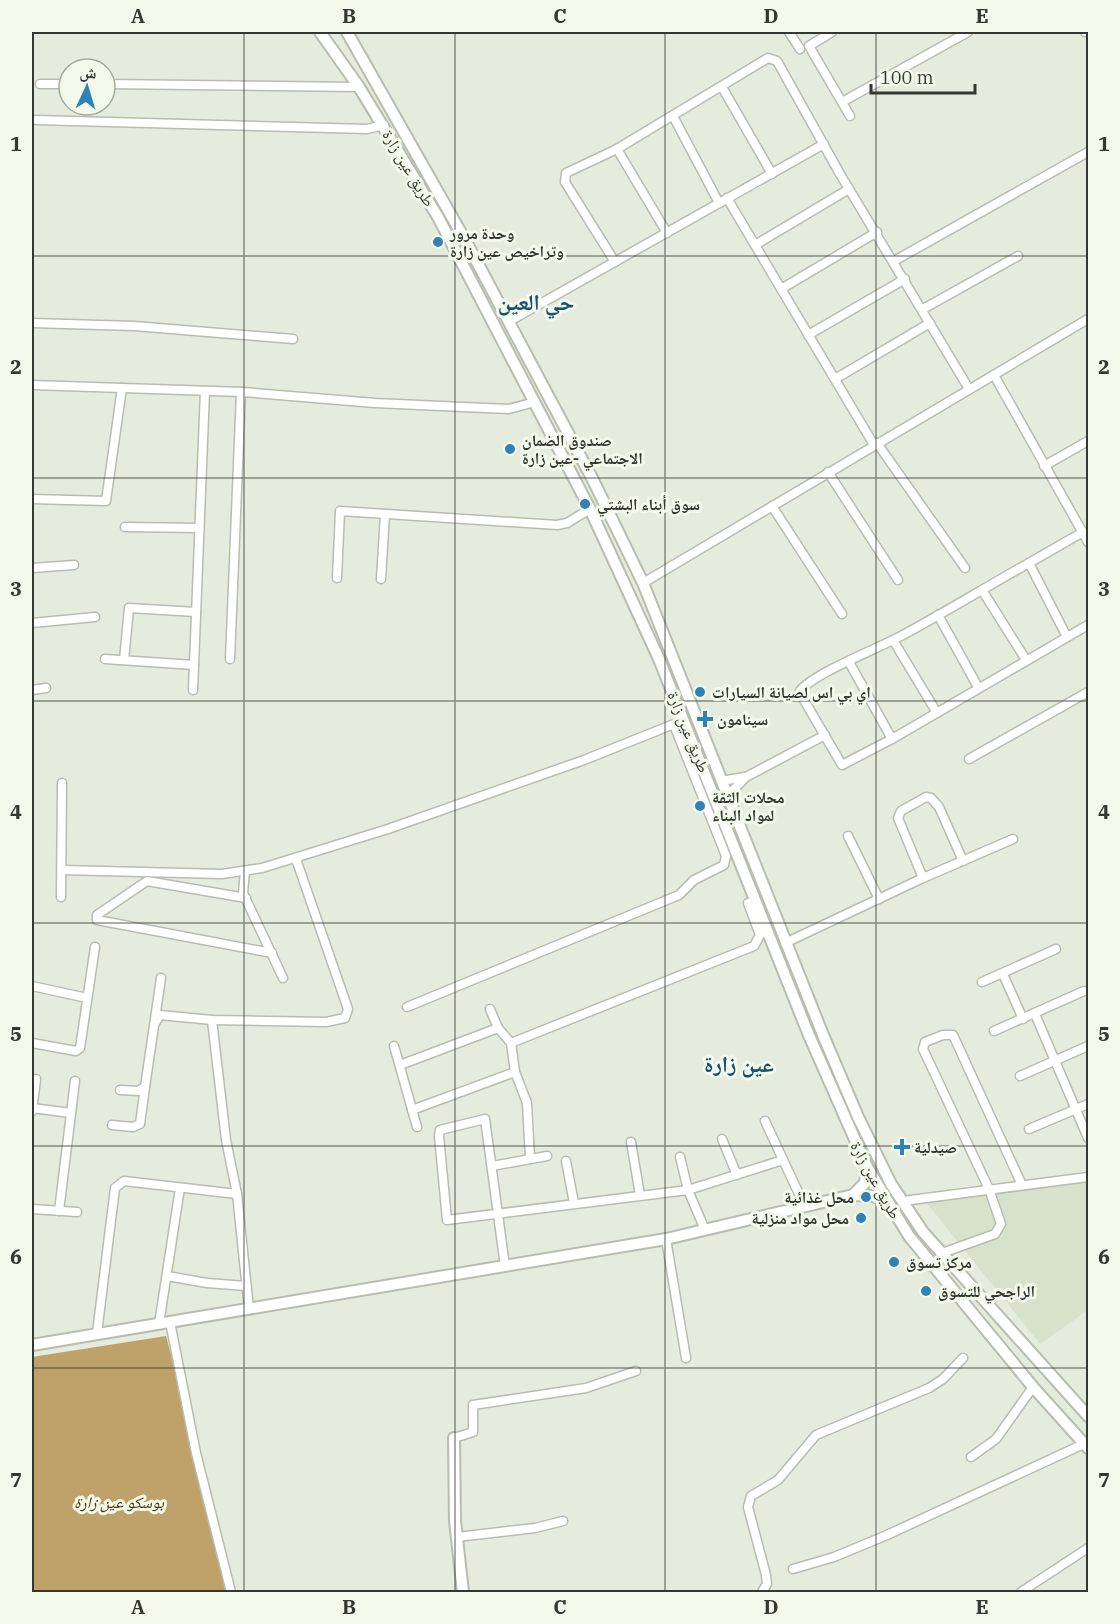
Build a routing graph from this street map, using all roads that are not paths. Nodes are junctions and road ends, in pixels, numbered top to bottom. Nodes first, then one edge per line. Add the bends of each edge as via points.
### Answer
1 (347, 32) edge
2 (789, 32) edge
3 (832, 32) edge
4 (968, 32) edge
5 (326, 34) edge
6 (800, 50) dead end
7 (40, 84) dead end
8 (57, 84) edge
9 (117, 84) edge
10 (359, 87) junction
11 (722, 87) junction
12 (842, 102) junction
13 (673, 116) junction
14 (850, 116) dead end
15 (36, 120) dead end
16 (384, 125) junction
17 (824, 144) junction
18 (617, 149) junction
19 (1089, 152) edge
20 (772, 174) junction
21 (849, 189) junction
22 (727, 198) junction
23 (719, 203) junction
24 (877, 232) junction
25 (667, 233) junction
26 (755, 244) junction
27 (1018, 256) dead end
28 (894, 261) junction
29 (615, 262) junction
30 (905, 279) junction
31 (781, 289) junction
32 (923, 309) junction
33 (1089, 319) edge
34 (508, 322) junction
35 (32, 323) edge
36 (930, 323) junction
37 (808, 335) junction
38 (293, 339) dead end
39 (994, 375) junction
40 (835, 379) junction
41 (32, 385) edge
42 (122, 388) junction
43 (969, 389) junction
44 (205, 391) junction
45 (241, 392) junction
46 (536, 402) junction
47 (1089, 441) edge
48 (876, 444) junction
49 (1044, 466) junction
50 (828, 472) junction
51 (32, 499) edge
52 (772, 506) junction
53 (590, 509) junction
54 (385, 514) junction
55 (1089, 522) edge
56 (124, 527) dead end
57 (199, 528) junction
58 (1081, 530) junction
59 (1089, 542) edge
60 (1029, 563) junction
61 (74, 565) dead end
62 (32, 568) edge
63 (965, 568) dead end
64 (337, 578) dead end
65 (381, 579) dead end
66 (898, 580) dead end
67 (643, 583) junction
68 (982, 590) junction
69 (196, 612) junction
70 (842, 614) dead end
71 (938, 615) junction
72 (95, 616) dead end
73 (32, 623) edge
74 (1089, 625) edge
75 (1067, 637) junction
76 (893, 640) junction
77 (105, 659) dead end
78 (230, 659) dead end
79 (124, 660) junction
80 (1026, 660) junction
81 (849, 662) junction
82 (194, 665) junction
83 (978, 687) junction
84 (46, 688) dead end
85 (32, 690) edge
86 (193, 690) dead end
87 (1089, 692) edge
88 (937, 713) junction
89 (679, 723) junction
90 (825, 735) junction
91 (892, 739) junction
92 (969, 759) dead end
93 (746, 777) junction
94 (721, 781) junction
95 (62, 783) dead end
96 (727, 796) junction
97 (848, 836) dead end
98 (1013, 839) dead end
99 (296, 859) junction
100 (963, 861) junction
101 (62, 870) junction
102 (244, 871) junction
103 (923, 878) junction
104 (61, 897) dead end
105 (246, 898) junction
106 (879, 899) junction
107 (748, 903) dead end
108 (785, 943) junction
109 (95, 947) dead end
110 (1056, 949) dead end
111 (272, 952) junction
112 (1003, 974) junction
113 (161, 978) dead end
114 (283, 978) dead end
115 (982, 982) dead end
116 (32, 986) edge
117 (1084, 991) dead end
118 (87, 998) junction
119 (407, 1007) dead end
120 (490, 1009) dead end
121 (1035, 1014) junction
122 (1023, 1018) junction
123 (212, 1020) junction
124 (155, 1023) junction
125 (498, 1028) junction
126 (994, 1031) dead end
127 (32, 1043) edge
128 (511, 1043) junction
129 (394, 1046) dead end
130 (1089, 1046) edge
131 (1055, 1061) junction
132 (400, 1065) junction
133 (515, 1072) junction
134 (1020, 1076) dead end
135 (36, 1079) dead end
136 (75, 1082) dead end
137 (145, 1087) junction
138 (120, 1090) dead end
139 (1089, 1104) edge
140 (1075, 1109) junction
141 (32, 1110) edge
142 (412, 1110) junction
143 (71, 1113) junction
144 (765, 1121) dead end
145 (112, 1125) dead end
146 (417, 1127) dead end
147 (1029, 1129) dead end
148 (1089, 1138) edge
149 (722, 1139) dead end
150 (631, 1142) dead end
151 (547, 1156) dead end
152 (680, 1157) dead end
153 (530, 1159) junction
154 (783, 1160) junction
155 (566, 1161) dead end
156 (492, 1166) junction
157 (867, 1167) junction
158 (737, 1175) junction
159 (1089, 1177) edge
160 (1022, 1185) junction
161 (180, 1188) junction
162 (989, 1189) junction
163 (688, 1190) junction
164 (237, 1194) junction
165 (640, 1195) junction
166 (853, 1195) junction
167 (886, 1200) junction
168 (903, 1201) junction
169 (574, 1203) junction
170 (805, 1208) junction
171 (32, 1209) edge
172 (59, 1210) junction
173 (77, 1212) dead end
174 (498, 1212) junction
175 (705, 1230) junction
176 (666, 1239) junction
177 (942, 1253) junction
178 (505, 1266) junction
179 (167, 1276) junction
180 (246, 1286) junction
181 (249, 1309) junction
182 (164, 1323) junction
183 (97, 1333) junction
184 (32, 1345) edge
185 (686, 1358) dead end
186 (963, 1358) dead end
187 (636, 1371) dead end
188 (1059, 1385) junction
189 (1033, 1387) junction
190 (1044, 1399) junction
191 (1089, 1416) edge
192 (454, 1438) joint
193 (1087, 1445) edge
194 (971, 1458) dead end
195 (563, 1521) dead end
196 (457, 1538) junction
197 (1089, 1548) edge
198 (794, 1569) dead end
199 (231, 1593) edge
200 (463, 1593) edge
201 (762, 1593) edge
202 (1022, 1593) edge

1 - 34 main road, طريق عين زارة
2 - 6 street
3 - 12 street via 809,46
4 - 12 street
5 - 10 main road, طريق عين زارة
7 - 8 street
9 - 10 street
10 - 16 main road, طريق عين زارة
11 - 13 street
11 - 17 street via 772,58
11 - 20 street
12 - 14 street
13 - 18 street
13 - 23 street
15 - 16 street via 367,129
16 - 46 main road, طريق عين زارة via 438,217
17 - 20 street
17 - 21 street
18 - 25 street
18 - 29 street via 564,179
19 - 28 street
20 - 22 street
21 - 24 street
21 - 26 street
22 - 23 street
22 - 26 street
23 - 25 street
24 - 28 street
24 - 31 street
25 - 29 street
26 - 31 street
27 - 32 street
28 - 30 street
29 - 34 street
30 - 32 street
30 - 37 street
31 - 37 street
32 - 36 street
33 - 39 street
34 - 67 main road, طريق عين زارة
35 - 38 street via 137,326
36 - 40 street
36 - 43 street
37 - 40 street
39 - 43 street
39 - 49 street
40 - 48 street
41 - 42 street
42 - 44 street
42 - 51 street via 106,501
43 - 48 street
44 - 45 street
44 - 57 street
45 - 46 street via 375,404 509,409
45 - 78 street
46 - 53 main road, طريق عين زارة
47 - 49 street
48 - 50 street
48 - 63 street
49 - 58 street
50 - 52 street
50 - 66 street
52 - 67 street
52 - 70 street
53 - 54 street via 557,525
53 - 89 main road, طريق عين زارة via 650,638
54 - 64 street via 338,513
54 - 65 street
55 - 58 street
56 - 57 street
57 - 69 street
58 - 59 street
58 - 60 street
60 - 68 street
60 - 75 street
61 - 62 street
67 - 94 main road, طريق عين زارة
68 - 71 street
68 - 80 street
69 - 79 street via 129,608
69 - 82 street
71 - 76 street
71 - 83 street
72 - 73 street
74 - 75 street
75 - 80 street
76 - 81 street
76 - 88 street
77 - 79 street
79 - 82 street
80 - 83 street
81 - 90 street via 800,691
81 - 91 street
82 - 86 street
83 - 88 street
84 - 85 street
87 - 92 street
88 - 91 street
89 - 99 street via 573,764
89 - 119 street via 726,856 724,865 694,880 679,895
89 - 157 main road, طريق عين زارة
90 - 91 street via 842,765
90 - 93 street
93 - 94 street
93 - 96 street
94 - 96 main road, طريق عين زارة
95 - 101 street
96 - 108 main road, طريق عين زارة
97 - 106 street
98 - 100 street
99 - 102 street
99 - 123 street via 348,1009 345,1018 326,1022
100 - 103 street
100 - 103 street via 939,807 926,797 901,811 898,818
101 - 102 street via 222,874
101 - 104 street
102 - 105 street
103 - 106 street
105 - 111 street
105 - 111 street via 147,881 97,915 97,920
106 - 108 street
107 - 128 street via 760,935 753,946
108 - 168 main road, طريق عين زارة via 858,1117
109 - 118 street
110 - 112 street
111 - 114 street
112 - 115 street
112 - 122 street
113 - 124 street
116 - 118 street
117 - 121 street
118 - 127 street via 78,1051
120 - 125 street
121 - 122 street
121 - 131 street
122 - 126 street
123 - 124 street via 160,1015
123 - 164 street via 226,1140
124 - 137 street
125 - 128 street
125 - 132 street
128 - 133 street
129 - 132 street
130 - 131 street
131 - 134 street
131 - 140 street
132 - 142 street
133 - 142 street
133 - 153 street via 529,1110
135 - 141 street
136 - 143 street
137 - 138 street via 138,1091
137 - 145 street via 140,1124
139 - 140 street
140 - 147 street
140 - 148 street
141 - 143 street
142 - 146 street
143 - 172 street
144 - 154 street
149 - 158 street
150 - 165 street
151 - 153 street
152 - 163 street
153 - 156 street
154 - 158 street
154 - 170 street
155 - 169 street
156 - 174 street
156 - 174 street via 485,1119 440,1130 447,1220
157 - 166 main road via 865,1183
157 - 167 main road, طريق عين زارة
158 - 163 street
159 - 160 street
160 - 162 street
160 - 162 street via 953,1035 943,1035 925,1042 923,1049
161 - 164 street
161 - 179 street
161 - 183 street via 124,1181 115,1188
162 - 168 street
162 - 177 street via 1000,1222 998,1232
163 - 165 street
163 - 175 street
164 - 180 street
165 - 169 street
166 - 167 main road
166 - 170 main road
167 - 189 main road, طريق عين زارة via 909,1236
168 - 177 main road, طريق عين زارة
169 - 174 street
170 - 175 main road
171 - 172 street
172 - 173 street
174 - 178 street
175 - 176 main road
176 - 178 main road
176 - 185 street
177 - 188 main road, طريق عين زارة
178 - 181 main road
179 - 180 street
179 - 182 street
180 - 181 street
181 - 182 main road
182 - 183 main road
182 - 199 street
183 - 184 main road
186 - 201 street via 929,1388 816,1435 778,1480 751,1496 748,1507 767,1580
187 - 192 street via 586,1388 473,1405 473,1432
188 - 190 main road via 1056,1397
188 - 191 main road, طريق عين زارة
189 - 190 main road, طريق عين زارة
189 - 194 street via 996,1439
190 - 193 main road, طريق عين زارة
192 - 196 main road
193 - 198 street via 887,1535
195 - 196 street
196 - 200 main road
197 - 202 street

